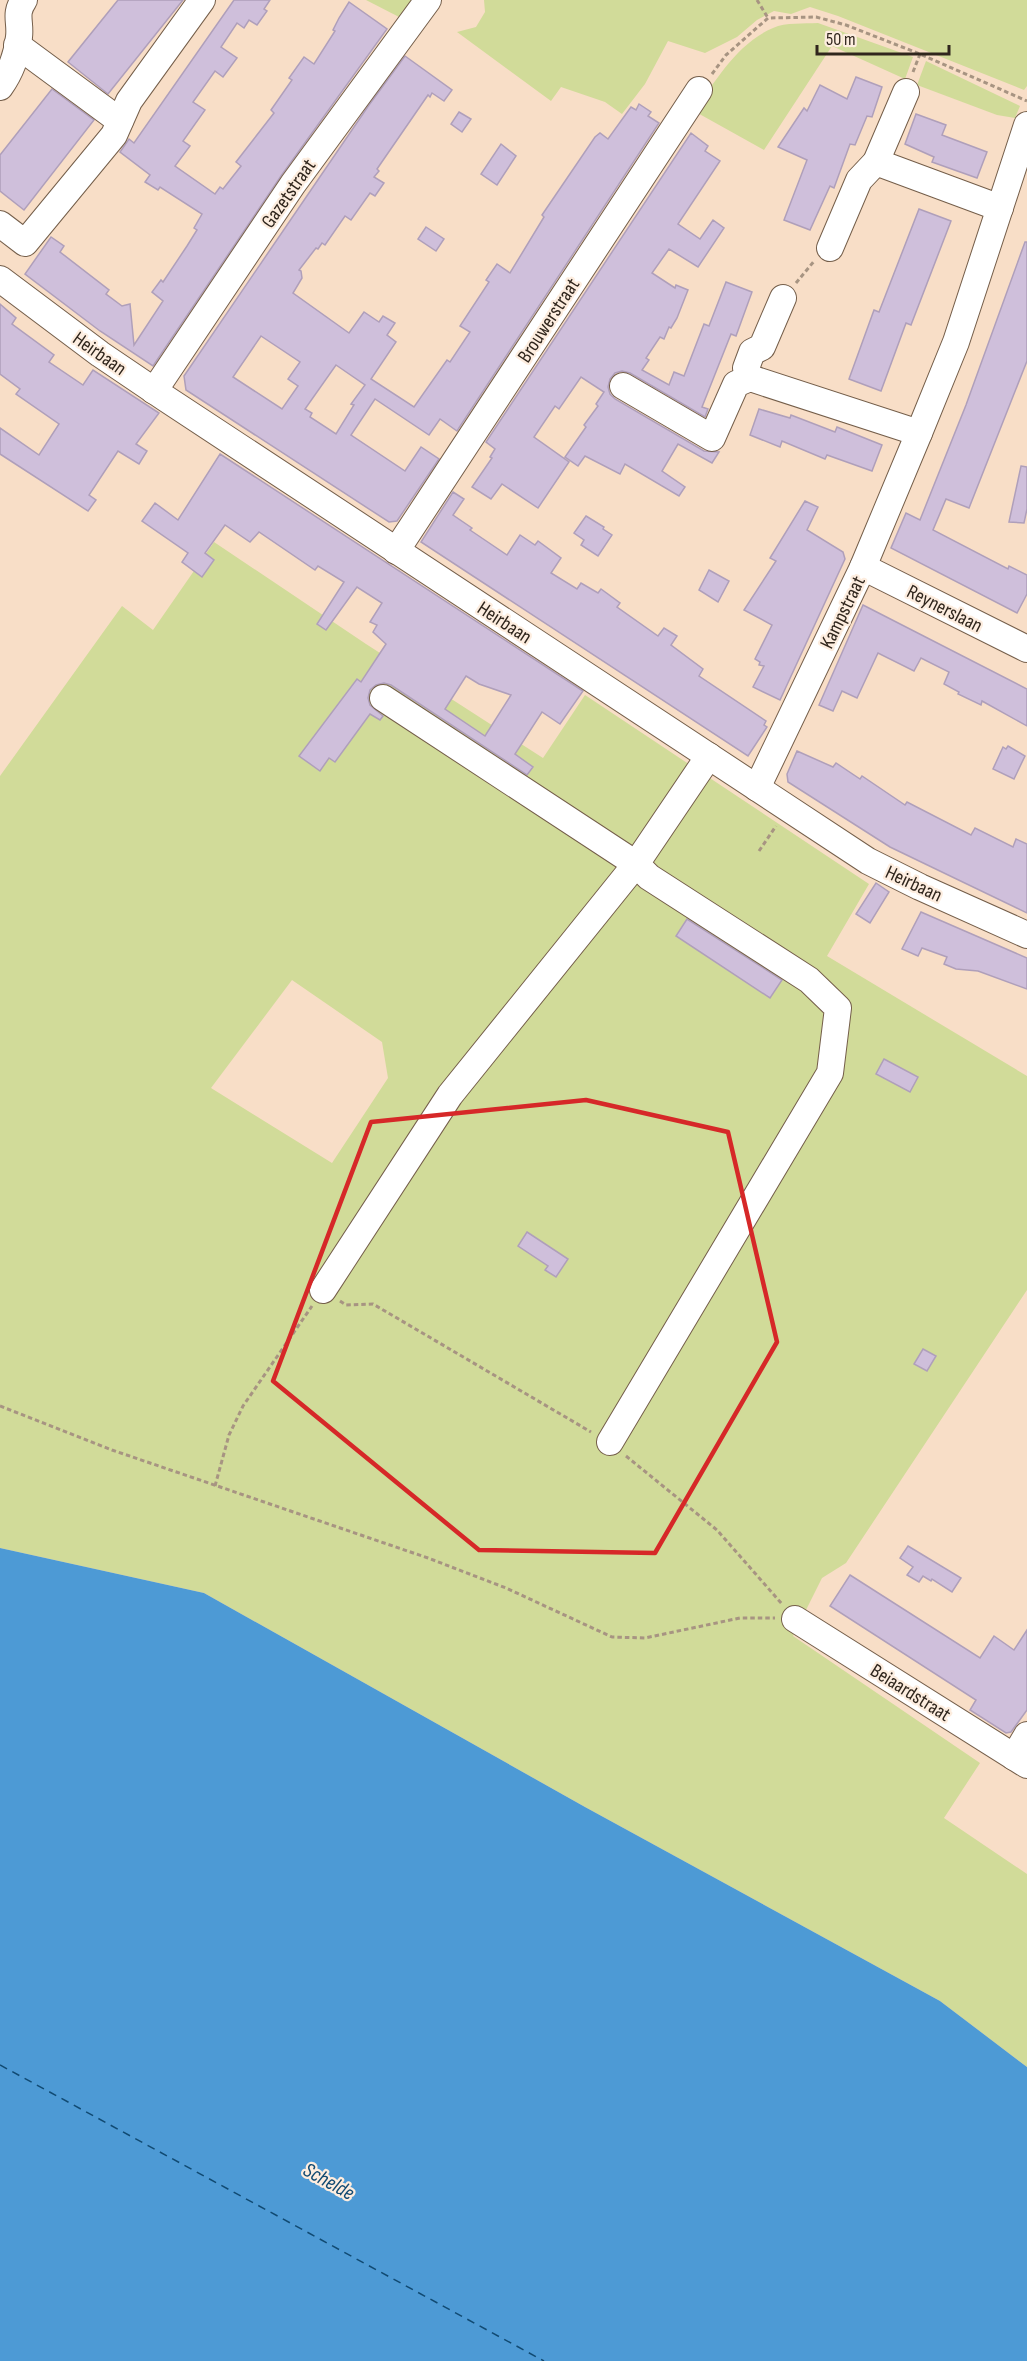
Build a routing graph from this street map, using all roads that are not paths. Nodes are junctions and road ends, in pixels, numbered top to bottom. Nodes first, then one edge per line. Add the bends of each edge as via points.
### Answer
1 (24, 0) edge
2 (202, 0) edge
3 (428, 0) edge
4 (17, 45) junction
5 (0, 87) edge
6 (699, 90) road end
7 (906, 92) dead end
8 (120, 121) junction
9 (1027, 124) edge
10 (876, 162) junction
11 (1000, 208) junction
12 (0, 224) edge
13 (830, 248) road end
14 (0, 279) edge
15 (783, 298) road end
16 (750, 378) junction
17 (623, 386) dead end
18 (154, 391) junction
19 (919, 433) junction
20 (396, 551) junction
21 (863, 567) junction
22 (1027, 649) edge
23 (383, 698) dead end
24 (709, 756) junction
25 (757, 788) junction
26 (636, 864) junction
27 (1027, 935) edge
28 (323, 1290) road end
29 (610, 1443) road end
30 (795, 1619) road end
31 (1027, 1735) edge
32 (1020, 1761) edge

1 - 4 street via 19,8
2 - 8 street via 129,101
3 - 18 street, Gazetstraat via 293,184
4 - 5 street via 9,76
4 - 8 street
6 - 20 street, Brouwerstraat
7 - 10 street
8 - 12 street via 114,135 25,243
9 - 11 street, Kampstraat
10 - 11 street
10 - 13 street via 859,180
11 - 19 street, Kampstraat via 956,342
14 - 18 street, Heirbaan
15 - 16 street via 762,347 752,352 746,369
16 - 17 street via 736,384 712,438
16 - 19 street
18 - 20 street, Heirbaan
19 - 21 street, Kampstraat
20 - 24 street, Heirbaan
21 - 22 street, Reynerslaan
21 - 25 street, Kampstraat
23 - 26 street
24 - 25 street, Heirbaan
24 - 26 street
25 - 27 street, Heirbaan via 884,870
26 - 28 street via 450,1095
26 - 29 street via 649,877 809,980 838,1008 830,1072
30 - 32 street, Beiaardstraat
31 - 32 street

